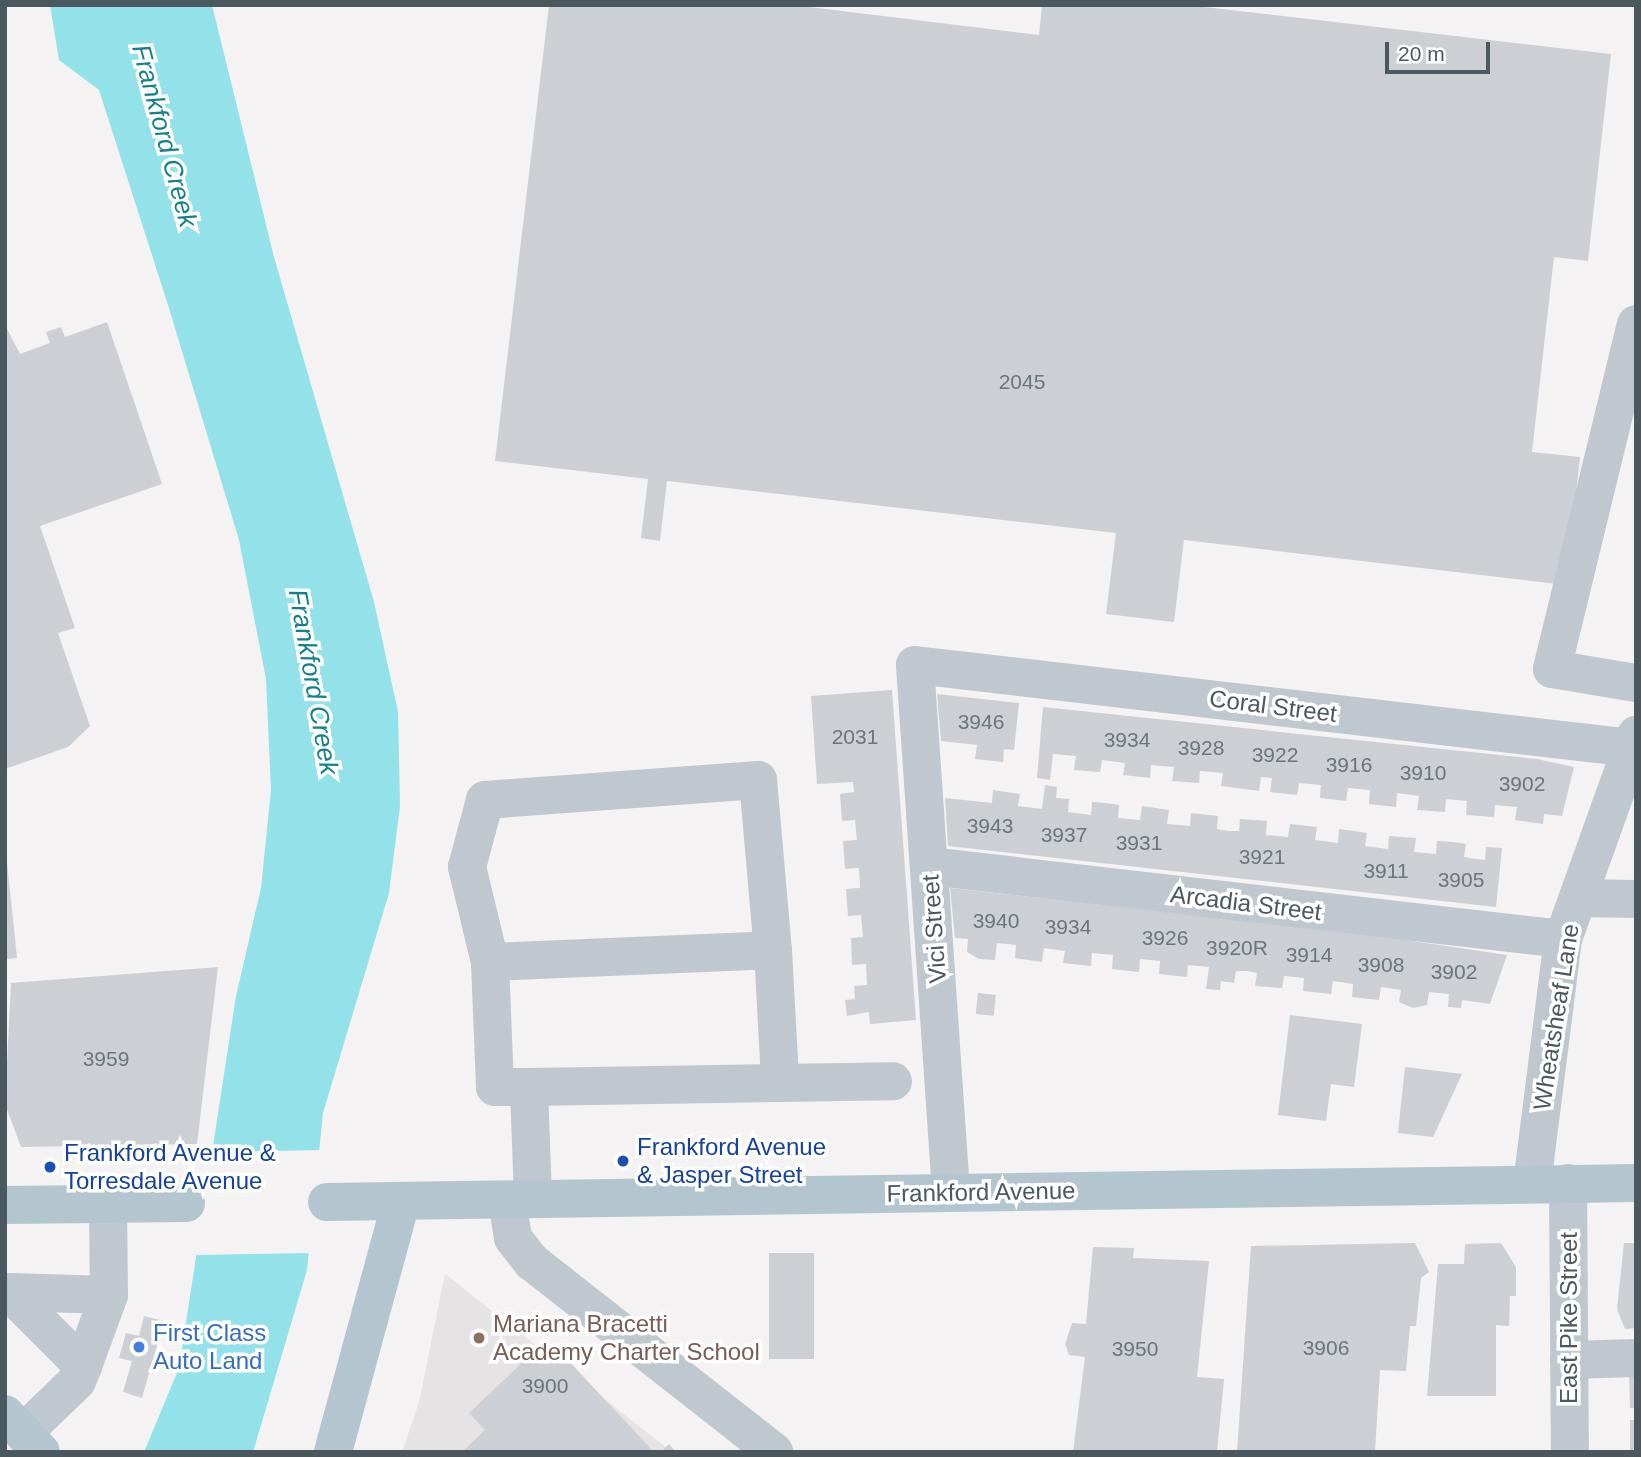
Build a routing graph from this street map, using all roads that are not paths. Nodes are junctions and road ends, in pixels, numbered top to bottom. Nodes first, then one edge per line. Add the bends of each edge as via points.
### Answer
1 (1636, 324) edge
2 (915, 665) joint
3 (1636, 683) edge
4 (1633, 741) edge
5 (929, 866) junction
6 (1578, 898) junction
7 (1636, 899) edge
8 (1563, 940) junction
9 (773, 950) junction
10 (489, 962) junction
11 (780, 1079) junction
12 (893, 1081) dead end
13 (529, 1087) junction
14 (1636, 1183) edge
15 (1550, 1184) junction
16 (951, 1192) junction
17 (520, 1199) junction
18 (327, 1202) dead end
19 (401, 1202) junction
20 (108, 1203) junction
21 (186, 1203) dead end
22 (5, 1205) edge
23 (109, 1295) junction
24 (1636, 1358) edge
25 (1569, 1360) junction
26 (83, 1367) junction
27 (23, 1433) edge
28 (333, 1452) edge
29 (774, 1452) edge
30 (1570, 1452) edge

1 - 3 street via 1552,669
2 - 4 street, Coral Street
2 - 5 street, Vici Street
4 - 6 street, Wheatsheaf Lane
5 - 8 street, Arcadia Street
5 - 16 street, Vici Street
6 - 7 street
6 - 8 street, Wheatsheaf Lane
8 - 15 street, Wheatsheaf Lane
9 - 10 street
9 - 10 street via 758,780 485,800 467,867
9 - 11 street
10 - 13 street via 495,1087
11 - 12 street
11 - 13 street
13 - 17 street
14 - 15 main road, Frankford Avenue
15 - 16 main road, Frankford Avenue
15 - 25 street, East Pike Street
16 - 17 main road, Frankford Avenue
17 - 19 main road, Frankford Avenue
17 - 29 street via 513,1238 532,1262
18 - 19 main road, Frankford Avenue
19 - 28 main road
20 - 21 main road
20 - 22 main road
20 - 23 street
23 - 26 street
23 - 26 street via 9,1292
24 - 25 street
25 - 30 street, East Pike Street
26 - 27 street via 77,1381

